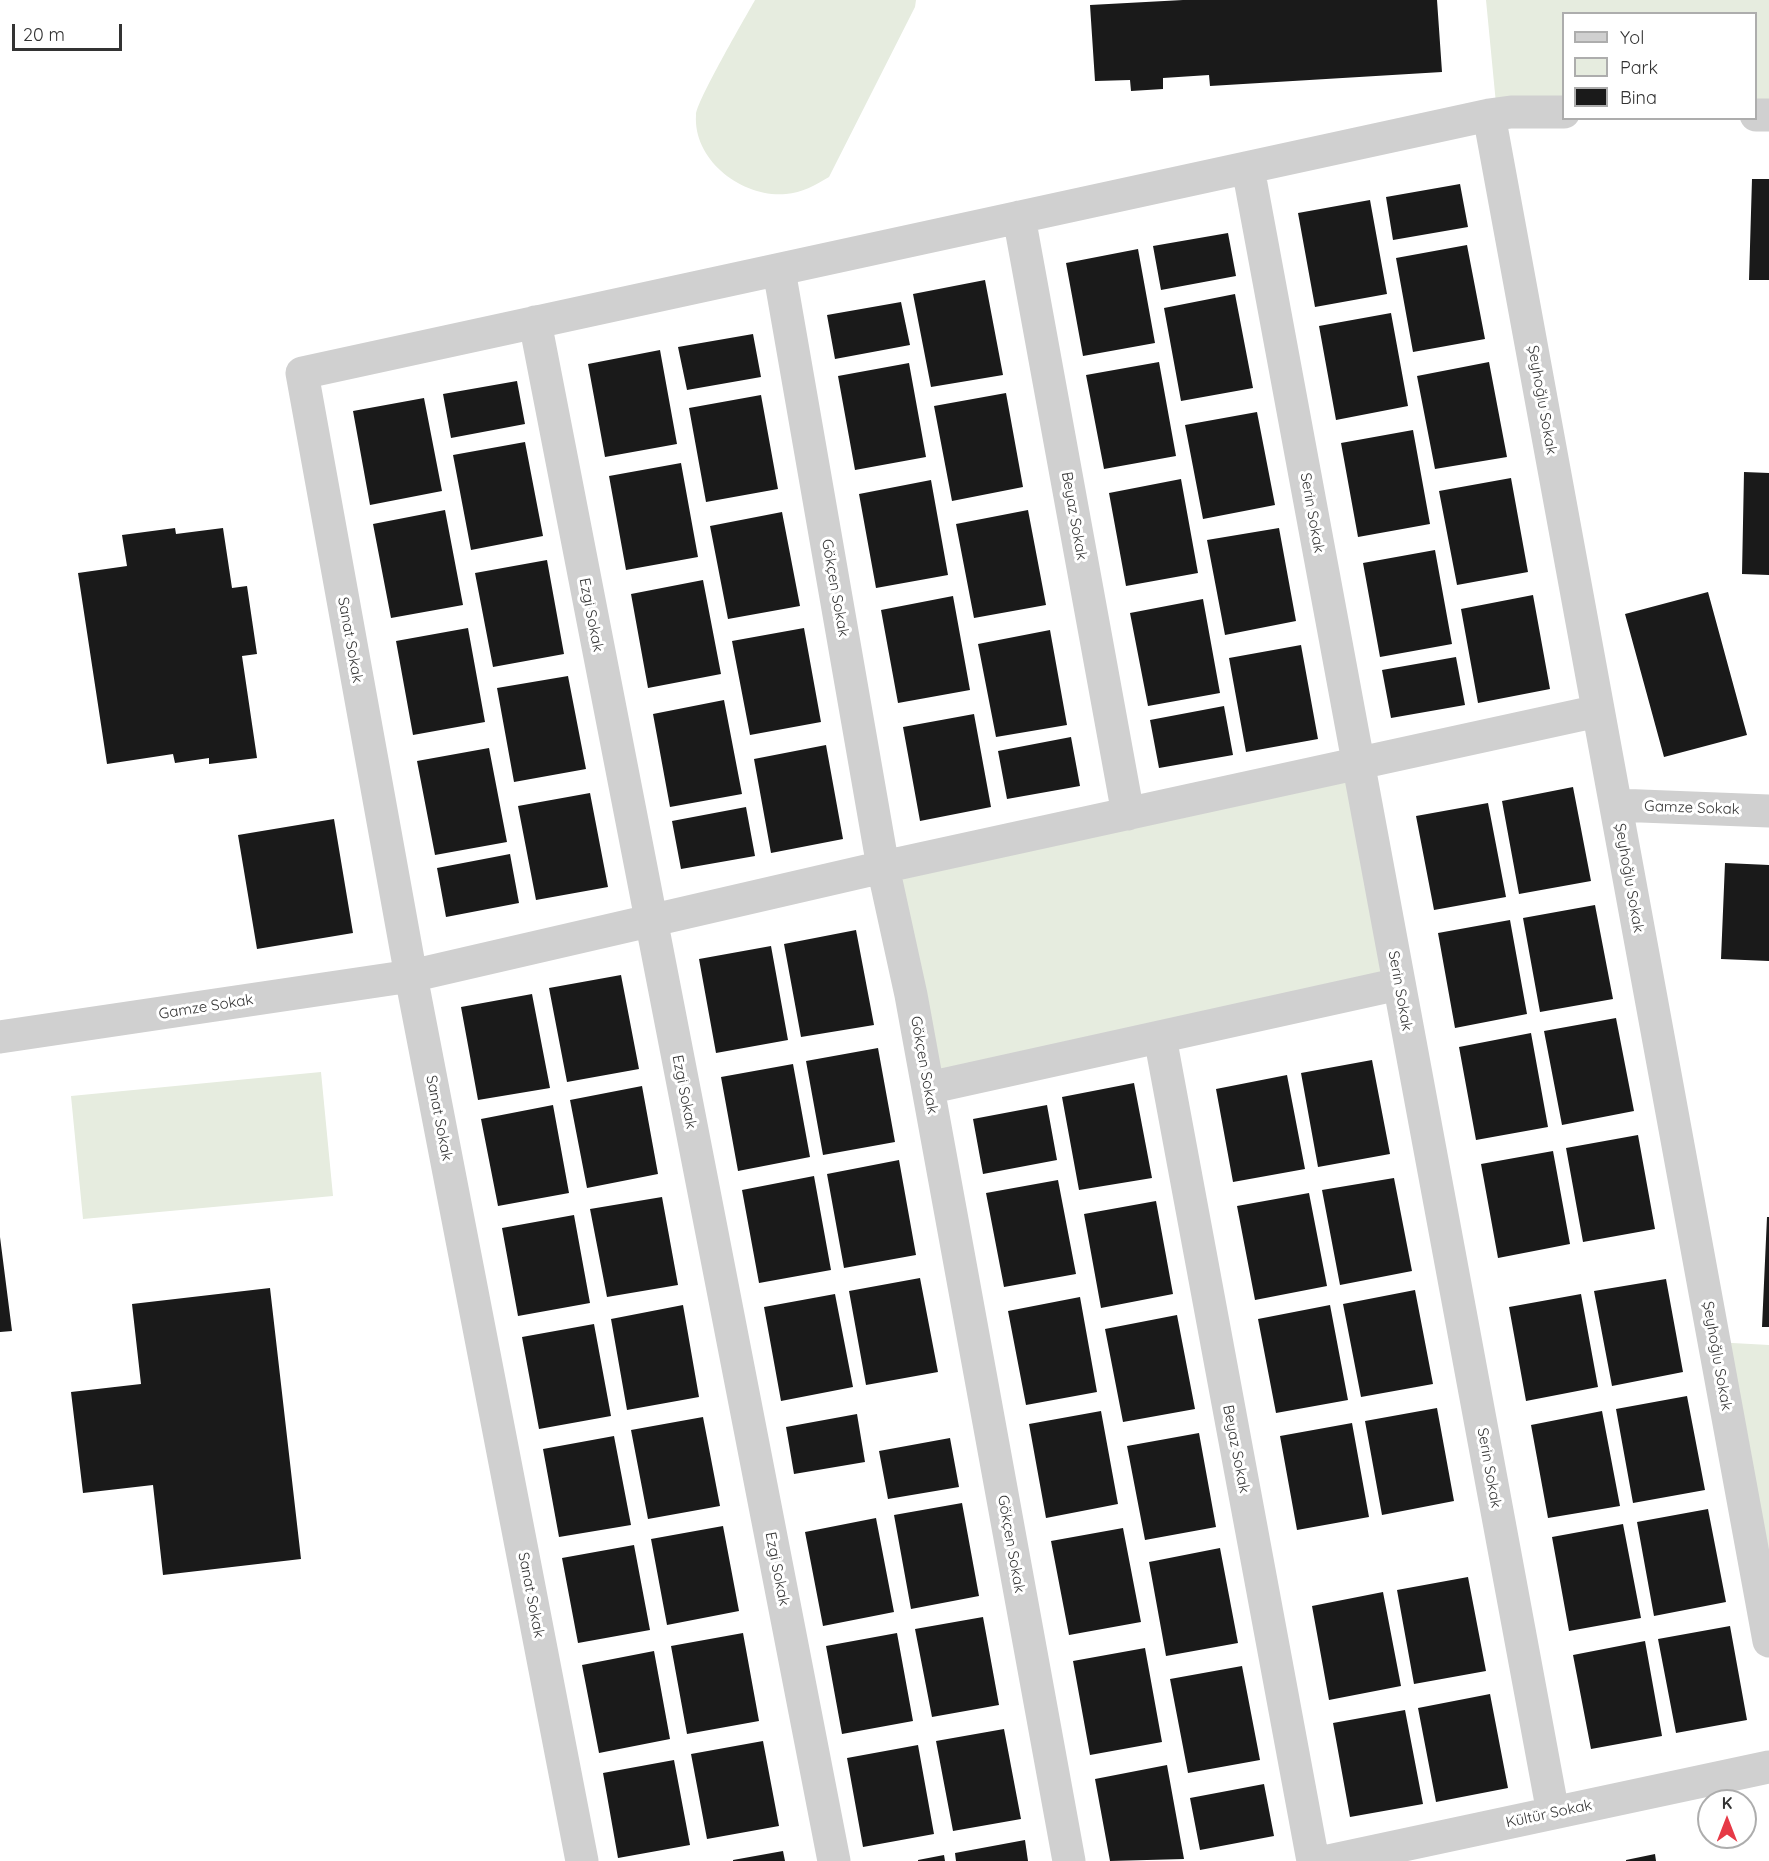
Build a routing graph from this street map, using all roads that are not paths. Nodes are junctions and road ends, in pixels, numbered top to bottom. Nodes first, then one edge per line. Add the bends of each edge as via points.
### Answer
1 (1562, 112) edge
2 (1490, 115) junction
3 (1248, 168) junction
4 (1019, 217) junction
5 (779, 270) junction
6 (535, 322) junction
7 (1598, 711) junction
8 (1358, 763) junction
9 (1616, 805) junction
10 (1769, 811) edge
11 (1128, 814) junction
12 (883, 867) junction
13 (650, 921) junction
14 (411, 976) junction
15 (1399, 984) junction
16 (0, 1037) edge
17 (1160, 1037) junction
18 (928, 1088) junction
19 (1769, 1641) edge
20 (1769, 1767) edge
21 (1553, 1814) junction
22 (582, 1861) edge
23 (834, 1861) edge
24 (1069, 1861) edge
25 (1313, 1861) edge
26 (1329, 1861) edge

1 - 2 street
2 - 3 street
2 - 7 street, Şeyhoğlu Sokak
3 - 4 street
3 - 8 street, Serin Sokak
4 - 5 street
4 - 11 street, Beyaz Sokak
5 - 6 street
5 - 12 street, Gökçen Sokak
6 - 13 street, Ezgi Sokak
6 - 14 street, Sanat Sokak via 302,373
7 - 8 street, Gamze Sokak
7 - 9 street, Şeyhoğlu Sokak
8 - 11 street, Gamze Sokak
8 - 15 street, Serin Sokak
9 - 10 street, Gamze Sokak
9 - 19 street, Şeyhoğlu Sokak
11 - 12 street, Gamze Sokak
12 - 13 street, Gamze Sokak
12 - 18 street, Gökçen Sokak
13 - 14 street, Gamze Sokak
13 - 23 street, Ezgi Sokak
14 - 16 street, Gamze Sokak
14 - 22 street, Sanat Sokak
15 - 17 street
15 - 21 street, Serin Sokak
17 - 18 street
17 - 25 street, Beyaz Sokak
18 - 24 street, Gökçen Sokak
20 - 21 street, Kültür Sokak
21 - 26 street, Kültür Sokak

